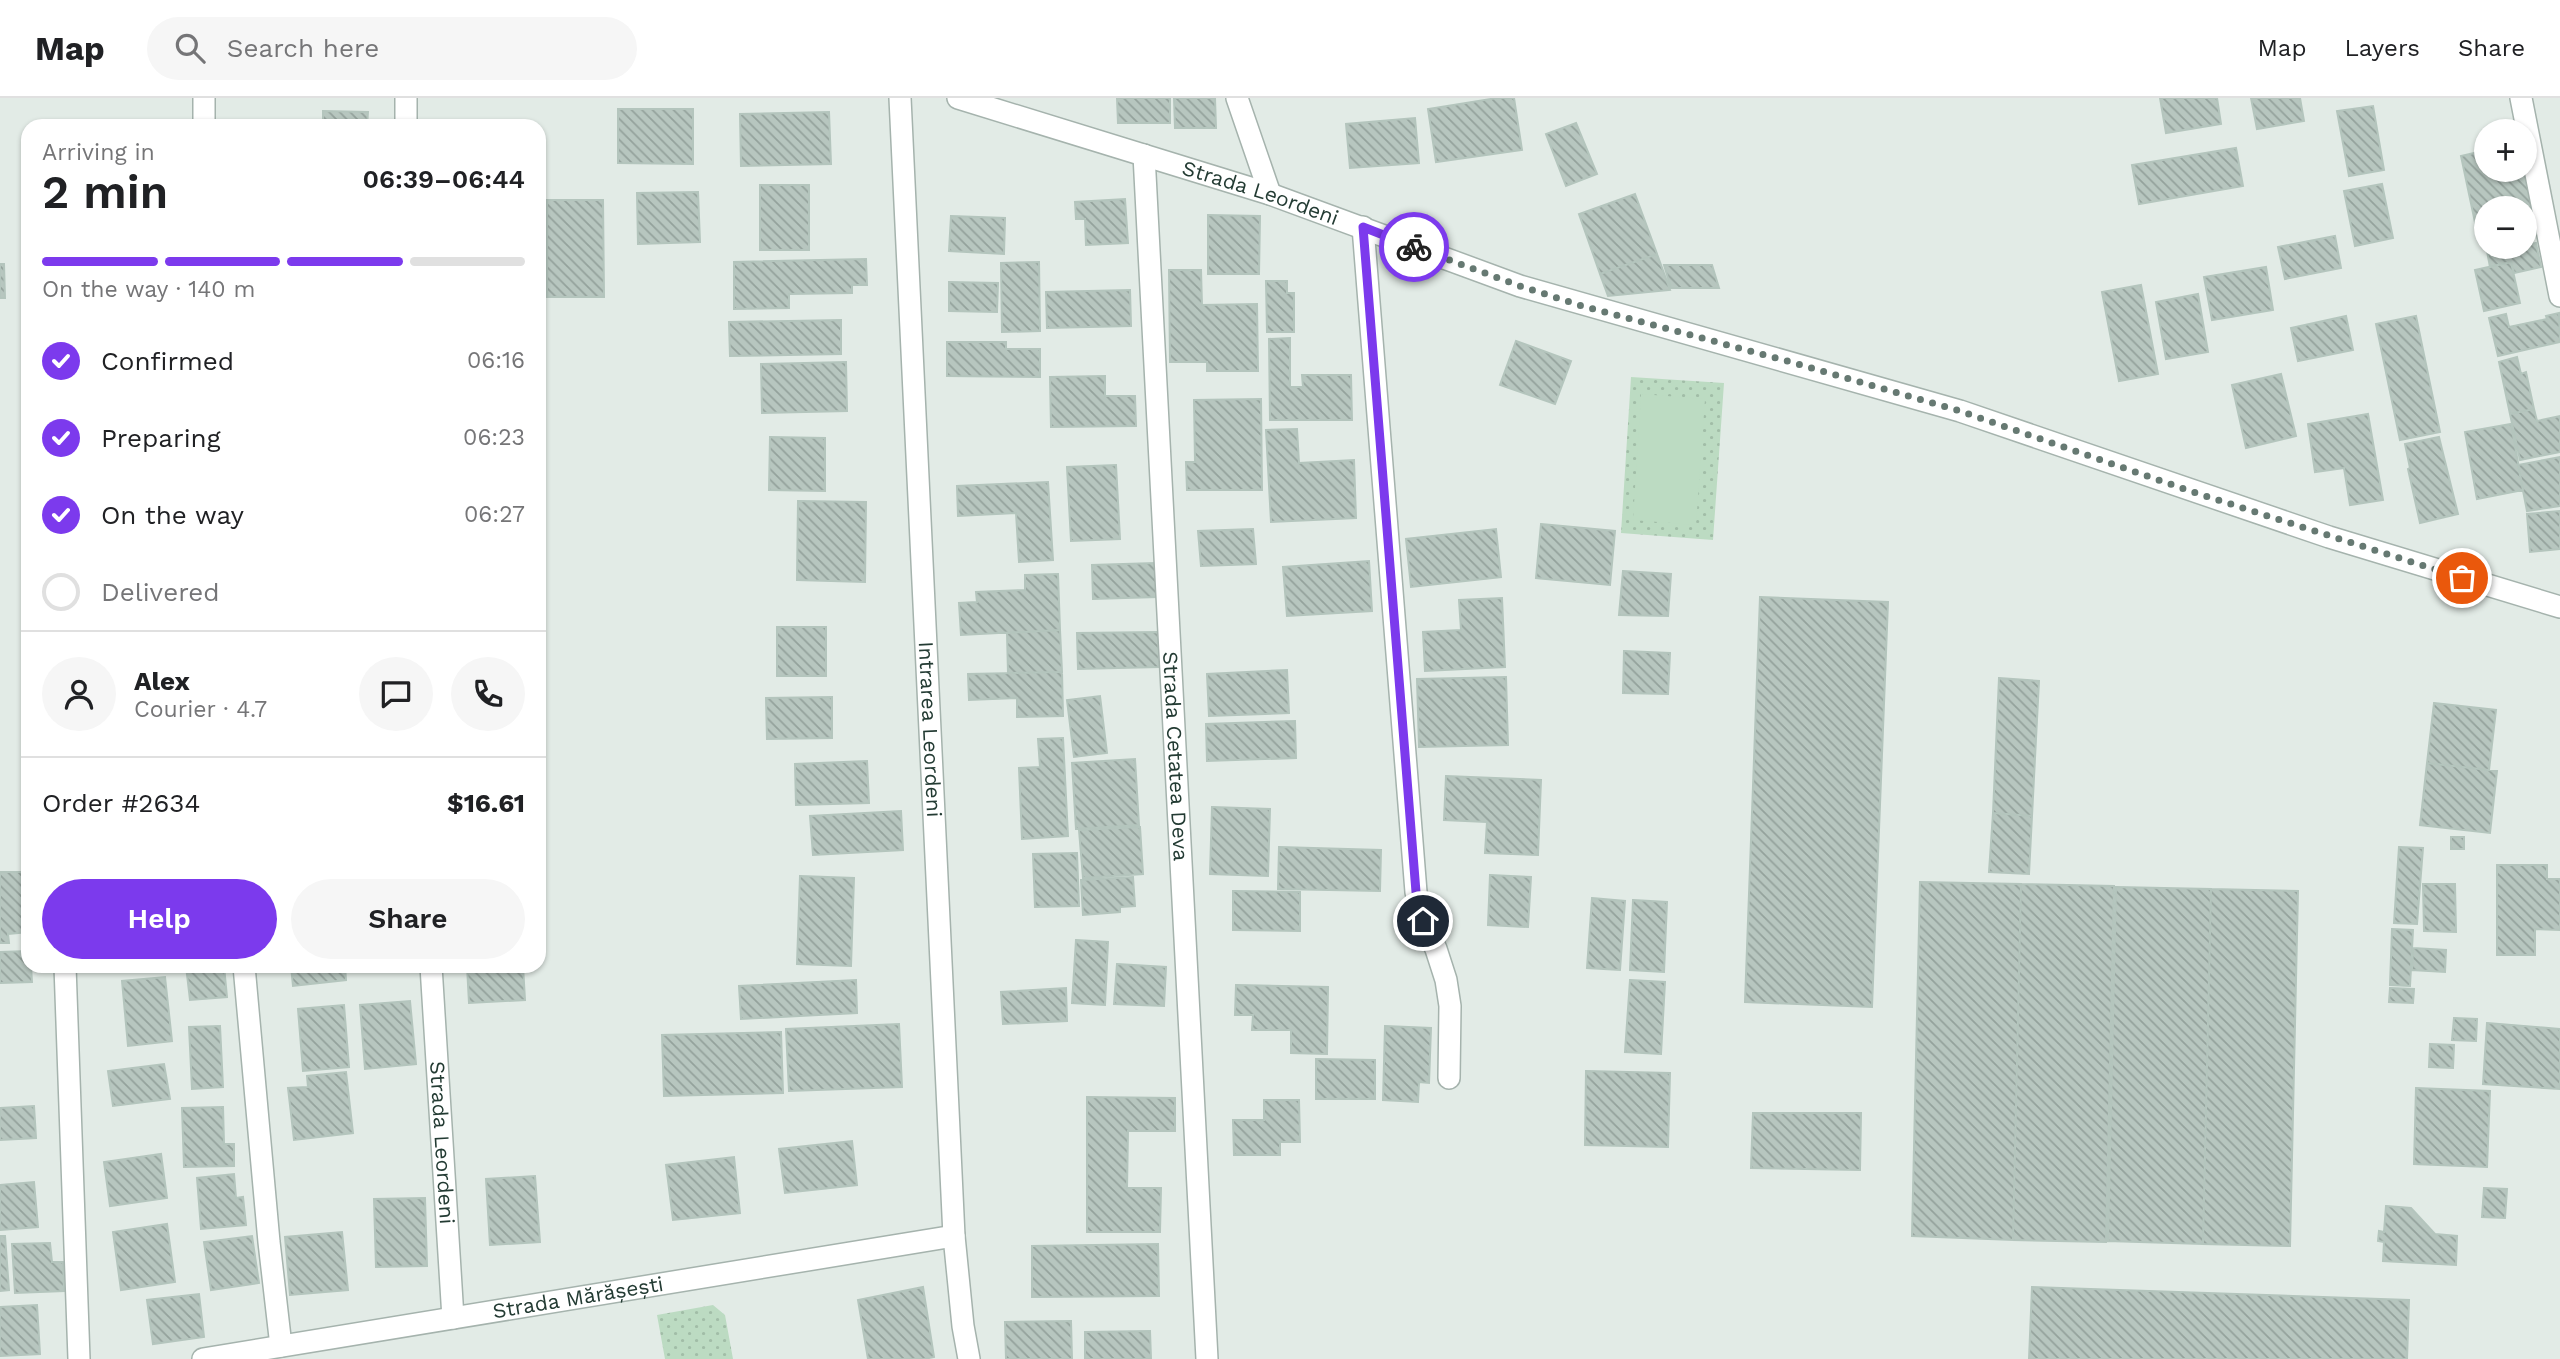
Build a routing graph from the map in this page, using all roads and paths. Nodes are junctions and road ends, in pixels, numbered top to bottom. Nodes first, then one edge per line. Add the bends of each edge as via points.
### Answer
1 (204, 98) edge
2 (406, 98) edge
3 (900, 98) edge
4 (958, 98) edge
5 (1237, 98) edge
6 (2521, 98) edge
7 (204, 119) edge
8 (406, 119) edge
9 (1144, 155) junction
10 (1270, 194) junction
11 (1363, 227) junction
12 (2560, 296) edge
13 (2560, 607) edge
14 (65, 973) edge
15 (245, 973) edge
16 (431, 973) edge
17 (1449, 1078) dead end
18 (954, 1236) junction
19 (453, 1318) junction
20 (281, 1346) junction
21 (79, 1359) edge
22 (203, 1359) edge
23 (969, 1359) edge
24 (1207, 1359) edge

1 - 7 street
2 - 8 street
3 - 18 street, Intrarea Leordeni
4 - 9 street, Strada Leordeni
5 - 10 street
6 - 12 street
9 - 10 street, Strada Leordeni
9 - 24 street, Strada Cetatea Deva
10 - 11 street, Strada Leordeni
11 - 13 street, Strada Leordeni via 1520,286 1960,411 2305,529
11 - 17 street via 1416,892 1446,981
14 - 21 street
15 - 20 street
16 - 19 street, Strada Leordeni
18 - 19 street, Strada Mărășești
18 - 23 street, Intrarea Leordeni
19 - 20 street, Strada Mărășești
20 - 22 street, Strada Mărășești

